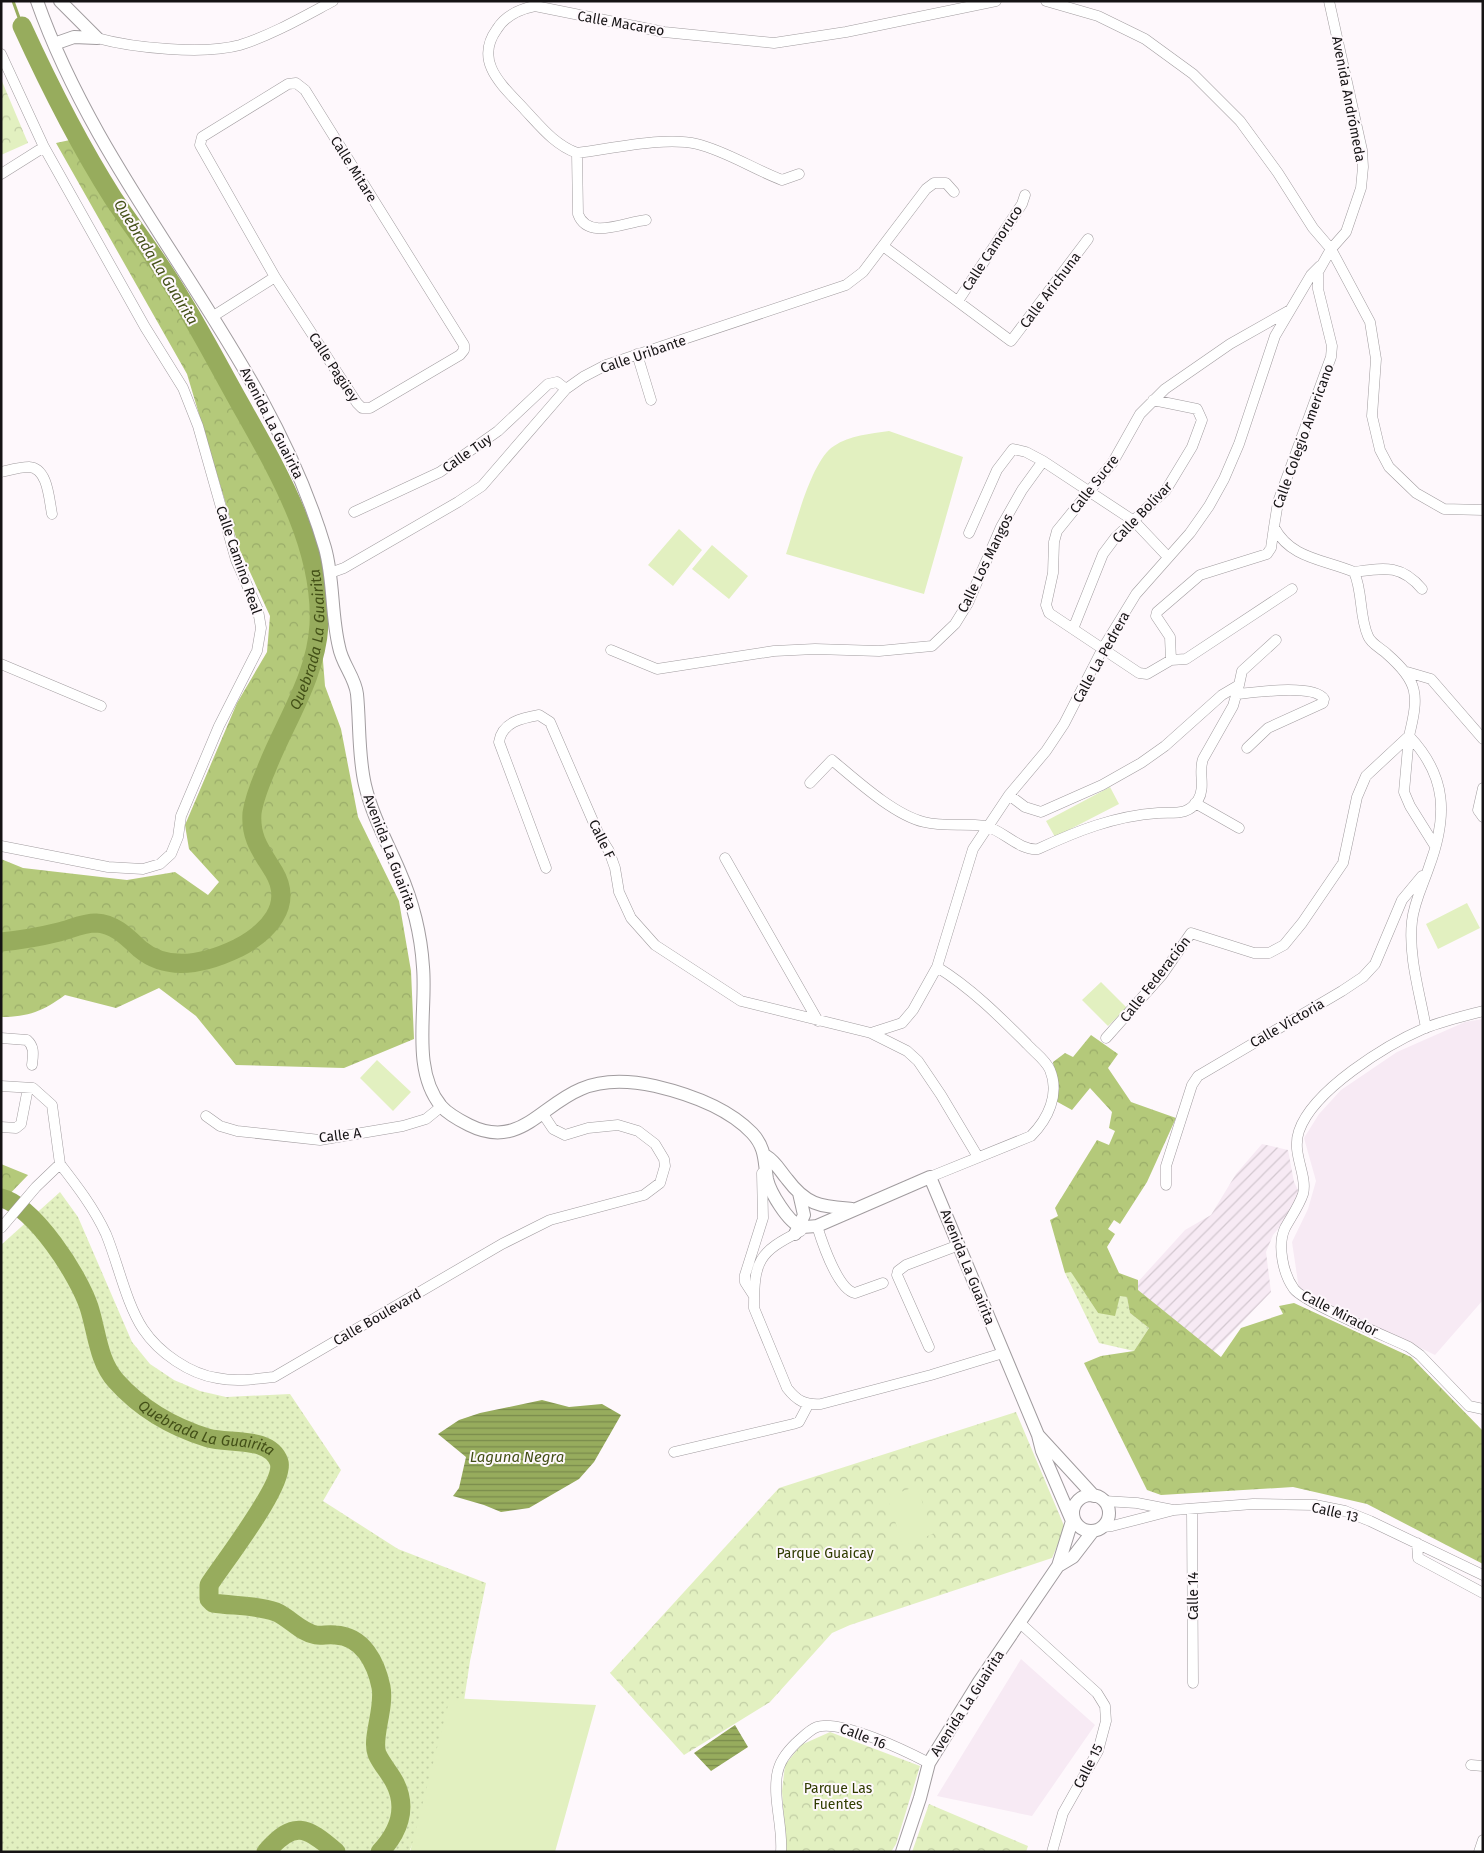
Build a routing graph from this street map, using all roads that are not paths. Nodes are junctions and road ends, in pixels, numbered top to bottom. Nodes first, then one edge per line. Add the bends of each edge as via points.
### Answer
1 (37, 1) edge
2 (60, 1) edge
3 (333, 1) edge
4 (996, 1) edge
5 (1046, 1) edge
6 (1329, 1) edge
7 (97, 38) junction
8 (54, 44) junction
9 (1, 54) edge
10 (202, 137) joint
11 (44, 147) junction
12 (578, 153) junction
13 (1, 174) edge
14 (799, 174) dead end
15 (954, 192) dead end
16 (1025, 195) dead end
17 (646, 220) dead end
18 (1088, 239) dead end
19 (883, 246) junction
20 (1331, 249) junction
21 (1320, 266) junction
22 (275, 276) junction
23 (958, 300) junction
24 (1291, 310) junction
25 (212, 316) junction
26 (464, 350) joint
27 (637, 354) junction
28 (566, 389) junction
29 (651, 400) dead end
30 (1154, 400) junction
31 (1043, 461) junction
32 (1, 472) edge
33 (1088, 492) junction
34 (1483, 510) edge
35 (354, 512) dead end
36 (52, 514) dead end
37 (1134, 521) junction
38 (1274, 527) junction
39 (969, 532) dead end
40 (1168, 557) junction
41 (1354, 572) junction
42 (330, 573) junction
43 (1292, 589) dead end
44 (1422, 589) dead end
45 (1073, 629) junction
46 (1276, 640) dead end
47 (1103, 648) junction
48 (611, 650) dead end
49 (1171, 660) junction
50 (1, 664) edge
51 (1407, 672) junction
52 (1239, 689) junction
53 (101, 706) dead end
54 (1409, 736) junction
55 (1483, 740) edge
56 (1247, 748) dead end
57 (810, 783) dead end
58 (1483, 788) edge
59 (1009, 795) junction
60 (1195, 804) junction
61 (1483, 818) edge
62 (986, 826) junction
63 (1239, 828) dead end
64 (1435, 846) junction
65 (3, 847) edge
66 (725, 858) dead end
67 (546, 868) dead end
68 (1429, 868) junction
69 (937, 967) junction
70 (1483, 1011) edge
71 (818, 1021) junction
72 (1426, 1028) junction
73 (871, 1033) junction
74 (1, 1038) edge
75 (1106, 1038) dead end
76 (32, 1065) dead end
77 (1, 1086) edge
78 (28, 1088) junction
79 (442, 1106) junction
80 (543, 1114) junction
81 (206, 1116) dead end
82 (1, 1127) edge
83 (766, 1156) junction
84 (978, 1157) junction
85 (60, 1164) junction
86 (930, 1177) junction
87 (1166, 1185) dead end
88 (799, 1193) junction
89 (852, 1209) junction
90 (816, 1226) junction
91 (1, 1228) edge
92 (798, 1230) junction
93 (958, 1245) junction
94 (883, 1283) dead end
95 (754, 1296) junction
96 (929, 1347) dead end
97 (1003, 1353) junction
98 (808, 1405) junction
99 (1483, 1409) edge
100 (1038, 1435) junction
101 (674, 1452) dead end
102 (1099, 1498) junction
103 (1192, 1508) junction
104 (1174, 1510) junction
105 (1072, 1521) junction
106 (1098, 1529) junction
107 (1417, 1543) junction
108 (1058, 1566) junction
109 (1483, 1575) edge
110 (1483, 1594) edge
111 (1020, 1623) junction
112 (1193, 1683) dead end
113 (929, 1763) junction
114 (1471, 1765) dead end
115 (1483, 1766) edge
116 (1483, 1840) edge
117 (781, 1852) edge
118 (902, 1852) edge
119 (1052, 1852) edge
120 (1479, 1852) edge

1 - 8 street, Avenida La Guairita
2 - 7 street
3 - 7 street via 258,38 223,49 147,48
4 - 12 street, Calle Macareo via 846,32 774,43 664,32 548,8 525,8 500,24 492,34 488,45 490,65 500,83 545,132 556,142
5 - 20 street via 1098,16 1134,32 1193,74 1252,135 1313,228
6 - 20 street, Avenida Andrómeda via 1363,167 1361,188 1346,232
7 - 8 street via 74,37
8 - 25 street, Avenida La Guairita via 86,109
9 - 11 street, Calle Camino Real
10 - 22 street, Calle Pagüey via 200,146
10 - 26 street, Calle Mitare via 288,84 296,83 305,90 464,345
11 - 13 street
11 - 65 street, Calle Camino Real via 140,318 184,388 236,560 258,610 260,628 257,650 219,726 182,816 171,854 160,864 144,869 108,867
12 - 14 street via 675,140 716,150 782,180
12 - 17 street via 580,221 595,229
15 - 19 street, Calle Uribante via 946,183 934,183 926,188
16 - 23 street, Calle Camoruco
18 - 23 street, Calle Arichuna via 1011,341
19 - 23 street
19 - 27 street, Calle Uribante via 863,272 846,285
20 - 21 street
20 - 34 street via 1370,322 1376,359 1372,416 1380,450 1389,467 1416,493 1444,508
21 - 24 street, Calle La Pedrera via 1311,275
21 - 38 street, Calle Colegio Americano via 1318,286 1332,346 1331,357 1279,498
22 - 25 street
22 - 26 street, Calle Pagüey via 362,408 370,408
24 - 30 street, Calle Sucre via 1230,344 1165,388
24 - 40 street, Calle La Pedrera via 1274,336 1239,444 1224,479 1190,533
25 - 42 street, Avenida La Guairita via 275,423 301,478
27 - 28 street, Calle Uribante via 592,372
27 - 29 street
28 - 35 street, Calle Tuy via 557,382 548,384 498,431 454,463 424,481
28 - 42 street, Calle Uribante via 482,486 442,512
30 - 33 street, Calle Sucre via 1140,414 1113,462
30 - 37 street, Calle Bolívar via 1197,409 1202,420 1192,447 1166,490
31 - 33 street
31 - 39 street via 1013,449 997,470
31 - 48 street, Calle Los Mangos via 1001,527 955,624 932,646 879,651 774,651 657,669
32 - 36 street via 29,467 38,470 43,475
33 - 37 street
33 - 45 street, Calle Sucre via 1057,530 1046,605 1056,620
37 - 40 street
37 - 45 street, Calle Bolívar via 1103,554
38 - 41 street, Calle Colegio Americano via 1287,546 1296,552
38 - 49 street via 1267,554 1204,573 1157,612 1156,616 1172,640
40 - 47 street, Calle La Pedrera via 1136,594
41 - 44 street via 1395,570 1411,577
41 - 51 street via 1368,637
42 - 79 street, Avenida La Guairita via 339,648 356,686 359,756 364,782 374,815 402,876 418,927 425,995 425,1062 429,1083
43 - 49 street via 1187,658
45 - 47 street, Calle Sucre
46 - 52 street via 1242,671
47 - 49 street, Calle Sucre via 1141,674 1147,674
47 - 59 street, Calle La Pedrera via 1064,724
50 - 53 street
51 - 54 street via 1415,700
51 - 55 street via 1431,679
52 - 56 street via 1317,693 1324,700 1296,717 1268,728
52 - 59 street via 1222,695 1147,759 1077,797 1041,812 1025,807
52 - 60 street via 1201,763 1201,794
54 - 64 street via 1404,792
54 - 64 street via 1427,755 1439,786 1441,812
54 - 75 street, Calle Federación via 1366,776 1359,791 1343,863 1288,941 1275,951 1258,954 1191,933 1162,975
57 - 62 street via 832,760 897,810 911,817 924,822
58 - 61 street via 1478,810
59 - 62 street, Calle La Pedrera
60 - 62 street via 1183,813 1154,813 1100,822 1036,849
60 - 63 street
62 - 69 street, Calle La Pedrera via 973,849
64 - 68 street
66 - 71 street
67 - 71 street, Calle F via 499,742 504,729 518,719 539,714 550,722 599,836 610,851 619,892 631,918 655,945 741,1001
68 - 72 street via 1418,894 1411,932
68 - 87 street, Calle Victoria via 1402,900 1370,972 1198,1076 1192,1085 1166,1166
69 - 73 street, Calle La Pedrera via 902,1023
69 - 84 street via 979,998 1011,1028 1049,1068 1054,1083 1043,1124 1031,1136
70 - 72 street, Calle Mirador
71 - 73 street, Calle F
72 - 99 street, Calle Mirador via 1382,1050 1336,1083 1308,1112 1296,1140 1296,1156 1304,1186 1284,1230 1282,1260 1295,1290 1409,1346 1469,1406
73 - 84 street, Calle F via 907,1051 918,1061
74 - 76 street via 30,1042
77 - 78 street
78 - 82 street via 21,1124 16,1128
78 - 85 street via 39,1092 52,1104
79 - 80 street, Avenida La Guairita via 472,1127 495,1132 513,1130
79 - 81 street, Calle A via 426,1119 403,1126 320,1140 237,1131 220,1126
80 - 83 street, Avenida La Guairita via 582,1089 613,1083 641,1083 688,1095 717,1109 750,1131
80 - 85 street, Calle Boulevard via 553,1130 565,1135 618,1124 638,1131 655,1144 664,1159 660,1183 644,1194 550,1220 502,1244 274,1377 216,1378 184,1366 159,1348 143,1328 94,1211
83 - 88 street, Avenida La Guairita
83 - 92 street, Avenida La Guairita via 770,1190
83 - 95 street via 762,1173 763,1218 745,1275 745,1282
84 - 86 street
85 - 91 street
86 - 89 street, Avenida La Guairita
86 - 93 street, Avenida La Guairita
88 - 89 street, Avenida La Guairita via 816,1206
88 - 92 street via 804,1209
89 - 90 street, Avenida La Guairita
90 - 92 street, Avenida La Guairita
90 - 94 street via 846,1289 855,1293
92 - 95 street via 762,1257 756,1270
93 - 96 street via 898,1271
93 - 97 street, Avenida La Guairita
95 - 98 street via 754,1308 787,1388 796,1399
97 - 98 street via 931,1375
97 - 100 street, Avenida La Guairita
98 - 101 street via 799,1422
100 - 102 street, Avenida La Guairita
100 - 105 street, Avenida La Guairita
102 - 104 street, Calle 13
102 - 105 street, Avenida La Guairita via 1088,1496 1077,1502
102 - 106 street via 1108,1508 1109,1516
103 - 104 street, Calle 13
103 - 107 street, Calle 13 via 1315,1504 1345,1511
103 - 112 street, Calle 14
104 - 106 street, Calle 13
105 - 106 street via 1084,1530
105 - 108 street, Avenida La Guairita
106 - 108 street, Avenida La Guairita via 1072,1557
107 - 109 street, Calle 13
107 - 110 street via 1416,1554 1424,1562
108 - 111 street, Avenida La Guairita
111 - 113 street, Avenida La Guairita
111 - 119 street, Calle 15 via 1097,1693 1105,1706 1106,1721 1098,1751 1063,1813
113 - 117 street, Calle 16 via 850,1730 834,1725 817,1727 798,1742 780,1764 776,1778
113 - 118 street, Avenida La Guairita
114 - 115 street
116 - 120 street

